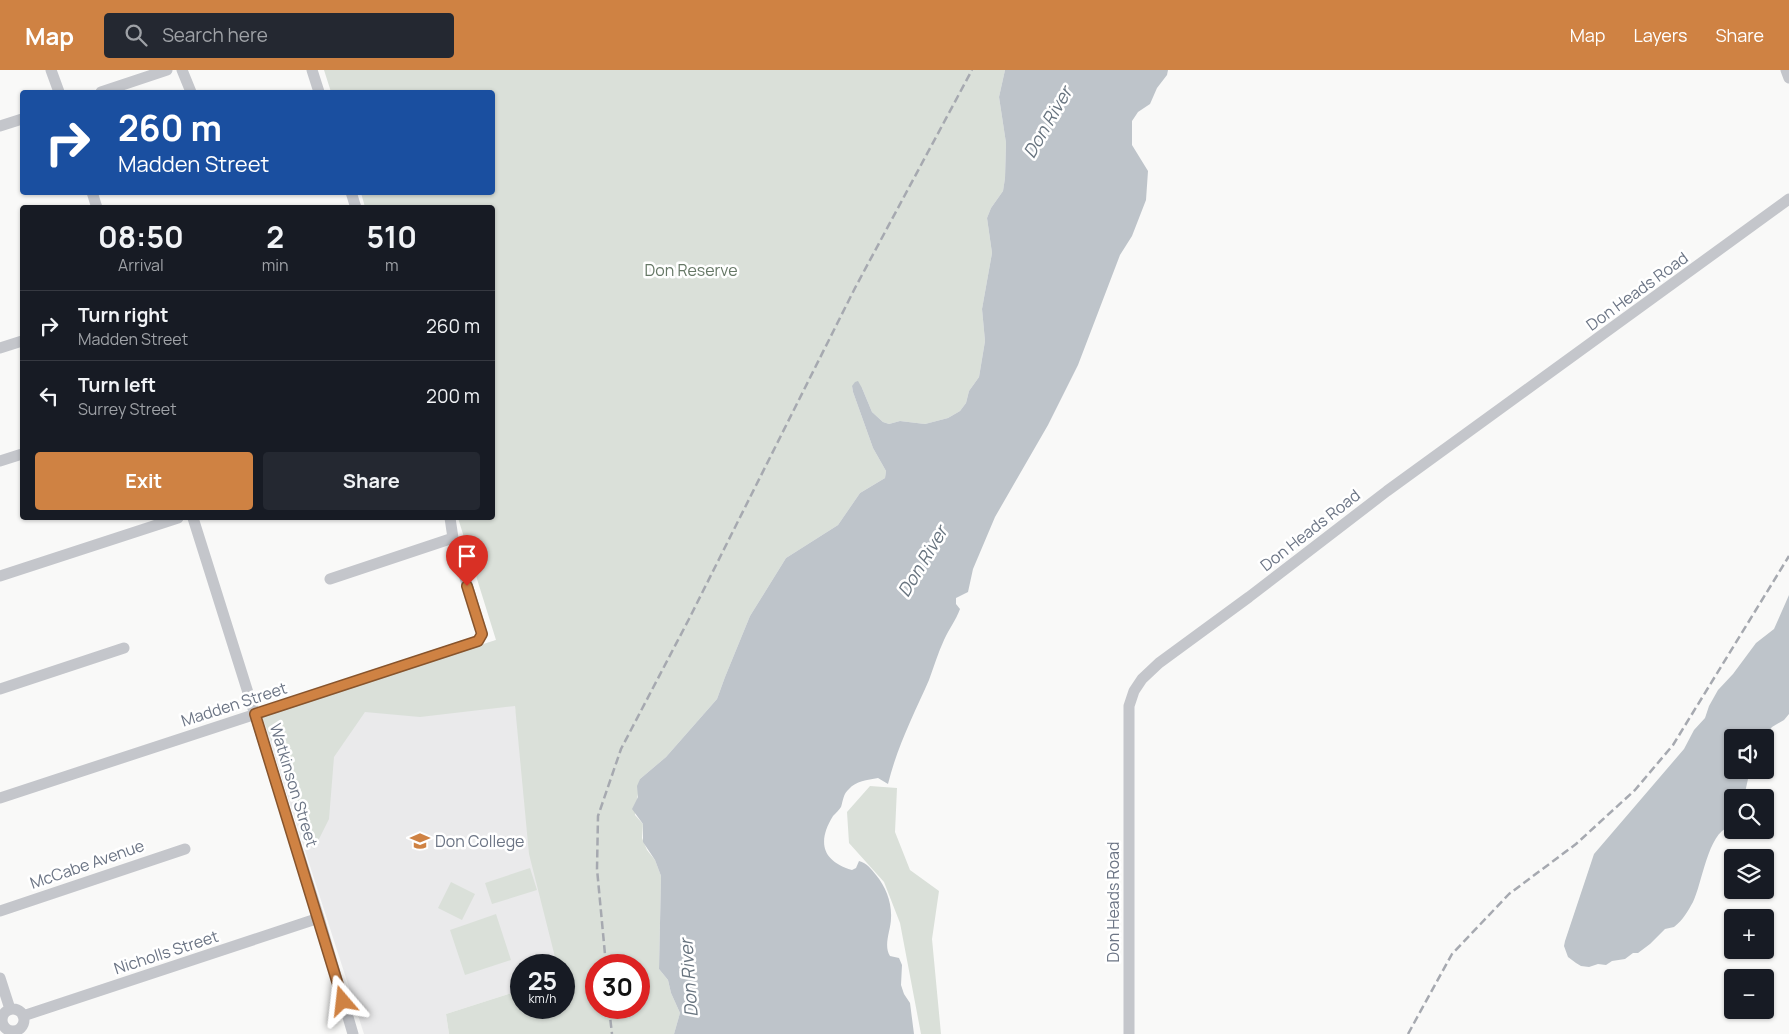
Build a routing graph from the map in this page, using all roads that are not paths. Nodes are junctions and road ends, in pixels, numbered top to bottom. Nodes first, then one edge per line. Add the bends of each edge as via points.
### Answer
1 (52, 70) edge
2 (167, 70) edge
3 (182, 70) edge
4 (312, 70) edge
5 (1786, 70) edge
6 (1789, 78) edge
7 (58, 90) edge
8 (107, 90) edge
9 (189, 90) edge
10 (318, 90) edge
11 (20, 120) edge
12 (0, 126) edge
13 (1789, 200) edge
14 (20, 342) edge
15 (0, 348) edge
16 (20, 455) edge
17 (0, 461) edge
18 (172, 520) edge
19 (194, 520) edge
20 (450, 520) edge
21 (453, 538) junction
22 (0, 576) edge
23 (330, 579) dead end
24 (124, 648) dead end
25 (0, 689) edge
26 (255, 714) junction
27 (0, 798) edge
28 (185, 849) dead end
29 (0, 911) edge
30 (319, 918) junction
31 (0, 978) edge
32 (10, 1009) junction
33 (23, 1016) junction
34 (1, 1024) edge
35 (16, 1032) edge
36 (353, 1034) edge
37 (1129, 1034) edge

1 - 7 street
2 - 8 street
3 - 9 street
4 - 10 street
5 - 6 street
11 - 12 street
13 - 37 street, Don Heads Road via 1387,491 1142,679 1129,706
14 - 15 street
16 - 17 street
18 - 22 street
19 - 26 street, Watkinson Street
20 - 21 street
21 - 23 street
21 - 26 street, Madden Street via 482,634 478,641
24 - 25 street
26 - 27 street, Madden Street
26 - 30 street, Watkinson Street
28 - 29 street, McCabe Avenue
30 - 33 street, Nicholls Street
30 - 36 street, Watkinson Street
31 - 32 street
32 - 33 street via 18,1010
32 - 34 street via 2,1016
33 - 35 street via 23,1024
34 - 35 street

